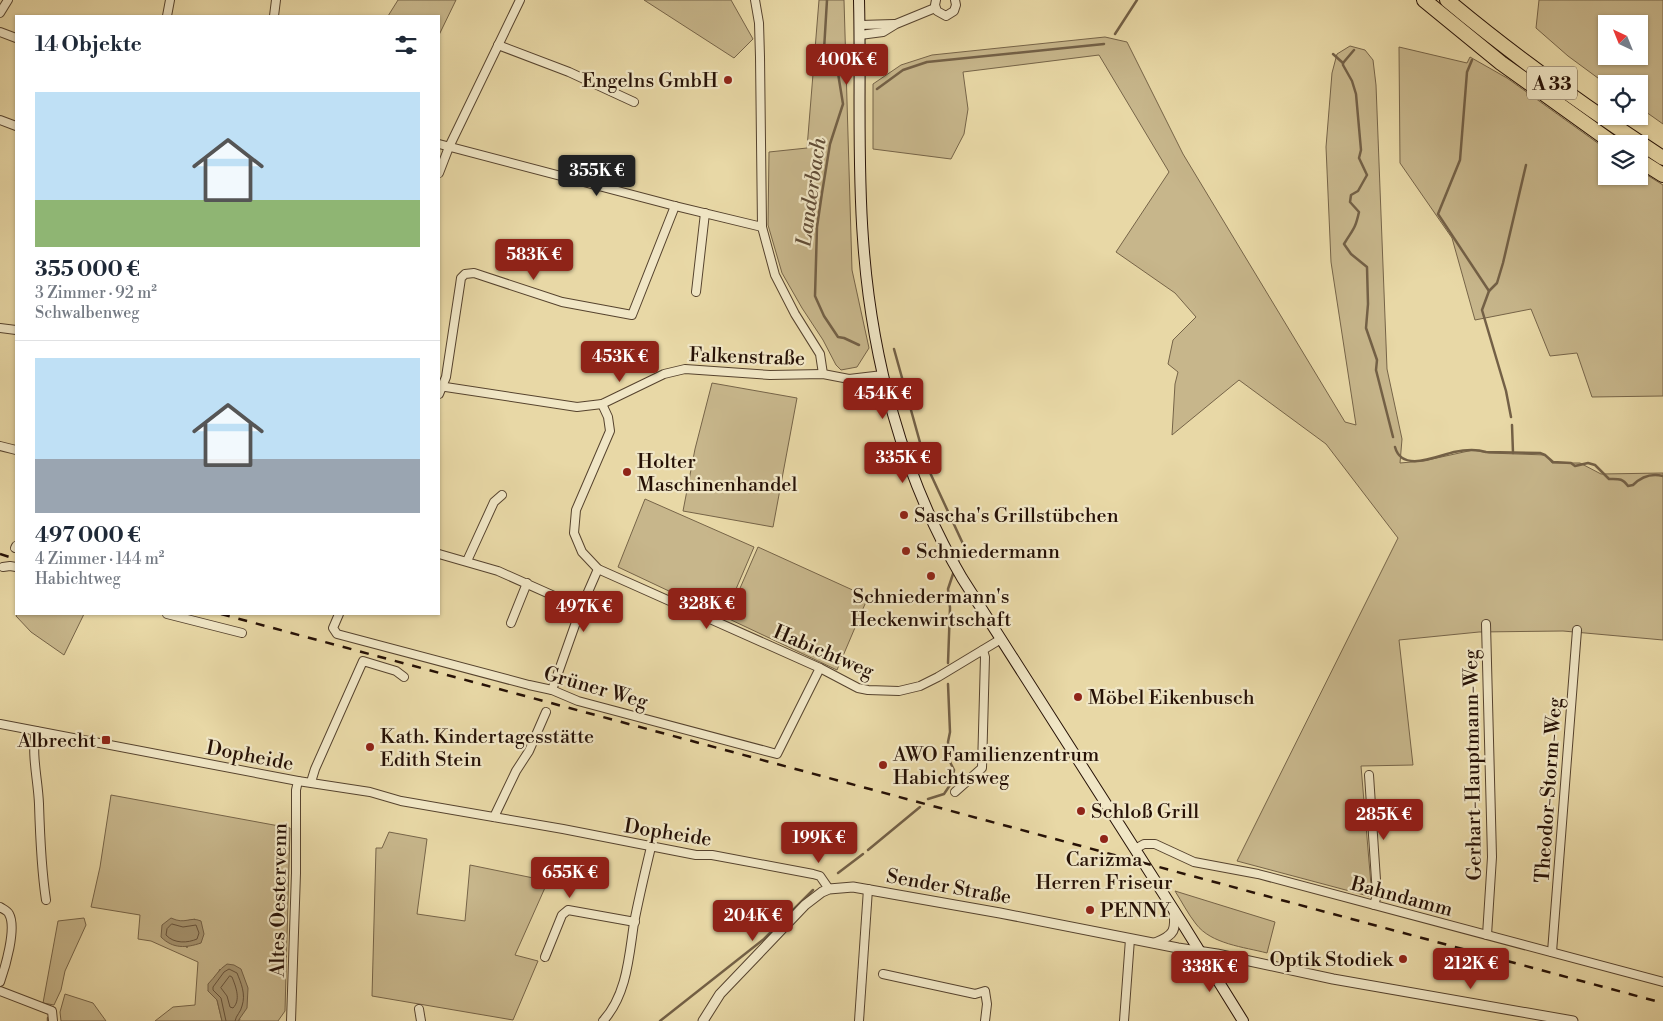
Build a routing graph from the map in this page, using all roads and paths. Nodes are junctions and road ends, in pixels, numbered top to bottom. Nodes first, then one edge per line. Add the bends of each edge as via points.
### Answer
1 (8, 0) edge
2 (170, 0) edge
3 (276, 0) edge
4 (519, 0) edge
5 (755, 0) edge
6 (859, 0) edge
7 (955, 0) edge
8 (1424, 0) edge
9 (1447, 0) edge
10 (936, 4) edge
11 (0, 13) edge
12 (167, 15) edge
13 (274, 15) edge
14 (860, 30) junction
15 (0, 32) edge
16 (15, 38) edge
17 (498, 45) junction
18 (634, 102) dead end
19 (0, 120) edge
20 (15, 126) edge
21 (1601, 135) edge
22 (440, 144) edge
23 (449, 147) junction
24 (1663, 158) edge
25 (1648, 166) edge
26 (440, 170) edge
27 (1663, 176) edge
28 (675, 206) junction
29 (705, 214) junction
30 (762, 227) junction
31 (696, 292) dead end
32 (0, 328) edge
33 (15, 330) edge
34 (823, 374) junction
35 (883, 375) junction
36 (441, 386) edge
37 (602, 404) junction
38 (0, 446) edge
39 (15, 450) edge
40 (502, 495) dead end
41 (440, 554) edge
42 (467, 561) junction
43 (1, 566) edge
44 (15, 567) edge
45 (598, 569) junction
46 (526, 583) junction
47 (581, 608) junction
48 (171, 615) edge
49 (338, 615) edge
50 (511, 623) dead end
51 (1486, 624) dead end
52 (1576, 630) dead end
53 (242, 633) dead end
54 (1001, 639) junction
55 (984, 650) junction
56 (820, 668) junction
57 (404, 677) dead end
58 (552, 690) junction
59 (546, 712) dead end
60 (0, 724) edge
61 (36, 730) junction
62 (1369, 775) dead end
63 (298, 780) junction
64 (311, 782) junction
65 (955, 792) dead end
66 (494, 817) junction
67 (651, 846) junction
68 (1134, 849) junction
69 (829, 889) junction
70 (868, 889) junction
71 (46, 900) dead end
72 (1374, 905) junction
73 (0, 907) edge
74 (1174, 910) junction
75 (634, 922) junction
76 (1487, 935) junction
77 (1130, 939) junction
78 (1155, 944) junction
79 (1201, 952) junction
80 (1552, 952) junction
81 (545, 957) dead end
82 (883, 974) dead end
83 (0, 982) edge
84 (1663, 982) edge
85 (0, 991) edge
86 (418, 1010) dead end
87 (53, 1021) edge
88 (291, 1021) edge
89 (421, 1021) edge
90 (603, 1021) edge
91 (703, 1021) edge
92 (859, 1021) edge
93 (986, 1021) edge
94 (1124, 1021) edge
95 (1243, 1021) edge
96 (1573, 1021) edge

1 - 11 street
2 - 12 street
3 - 13 street
4 - 17 street
5 - 30 street via 759,24
6 - 14 main road
7 - 10 street via 956,8 949,15 940,14
8 - 21 highway, A 33 via 1501,63
9 - 24 highway, A 33 via 1572,97
10 - 14 street via 896,24
14 - 35 main road via 859,144 863,238 868,292
15 - 16 street
17 - 18 street via 569,72
17 - 23 street
19 - 20 street
22 - 23 street
23 - 26 street
23 - 28 street
25 - 27 highway
28 - 29 street
28 - 36 street via 632,315 562,302 474,273 465,274 460,285 446,377
29 - 30 street
29 - 31 street
30 - 34 street via 775,275 820,354
32 - 33 street
34 - 35 street, Falkenstraße via 849,379
34 - 37 street, Falkenstraße via 770,375 685,369 664,374
35 - 54 main road via 907,459 923,501 950,558
36 - 37 street, Falkenstraße via 577,407
37 - 45 street, Habichtweg via 610,430 576,510 574,533 582,552
38 - 39 street
40 - 42 street via 494,502
41 - 42 street
42 - 46 street
43 - 44 street
45 - 47 street
45 - 56 street, Habichtweg
46 - 47 street
46 - 50 street
47 - 58 street
48 - 53 street
49 - 58 street, Grüner Weg via 332,628 337,634
51 - 76 street, Gerhart-Hauptmann-Weg via 1492,857
52 - 80 street, Theodor-Storm-Weg
54 - 55 street, Habichtweg
54 - 68 main road
55 - 56 street, Habichtweg via 920,686 899,691 864,689
55 - 65 street via 982,768
56 - 58 street, Grüner Weg via 777,754 578,701
57 - 64 street via 363,660
59 - 66 street
60 - 61 street, Dopheide
61 - 63 street, Dopheide
61 - 71 street via 34,757
62 - 72 street via 1377,894
63 - 64 street, Dopheide
63 - 88 street, Altes Oestervenn
64 - 66 street, Dopheide
66 - 67 street, Dopheide
67 - 69 street, Dopheide via 814,874 820,876
67 - 75 street
68 - 72 street, Bahndamm via 1144,844 1155,844 1194,862 1258,874
68 - 74 main road
69 - 70 street, Sender Straße
69 - 91 street, Sender Straße via 805,905 738,974
70 - 77 street, Sender Straße
70 - 92 street
72 - 76 street, Bahndamm
73 - 83 street via 9,913 11,921 7,961
74 - 78 street via 1174,930
74 - 79 main road
75 - 81 street via 568,910 562,915
75 - 90 street via 626,974 613,1008
76 - 80 street, Bahndamm
77 - 78 street, Sender Straße
77 - 94 street
78 - 79 street, Sender Straße
79 - 95 main road
79 - 96 street, Sender Straße
80 - 84 street, Bahndamm
82 - 93 street via 975,994 985,991
85 - 87 street via 52,1011
86 - 89 street

